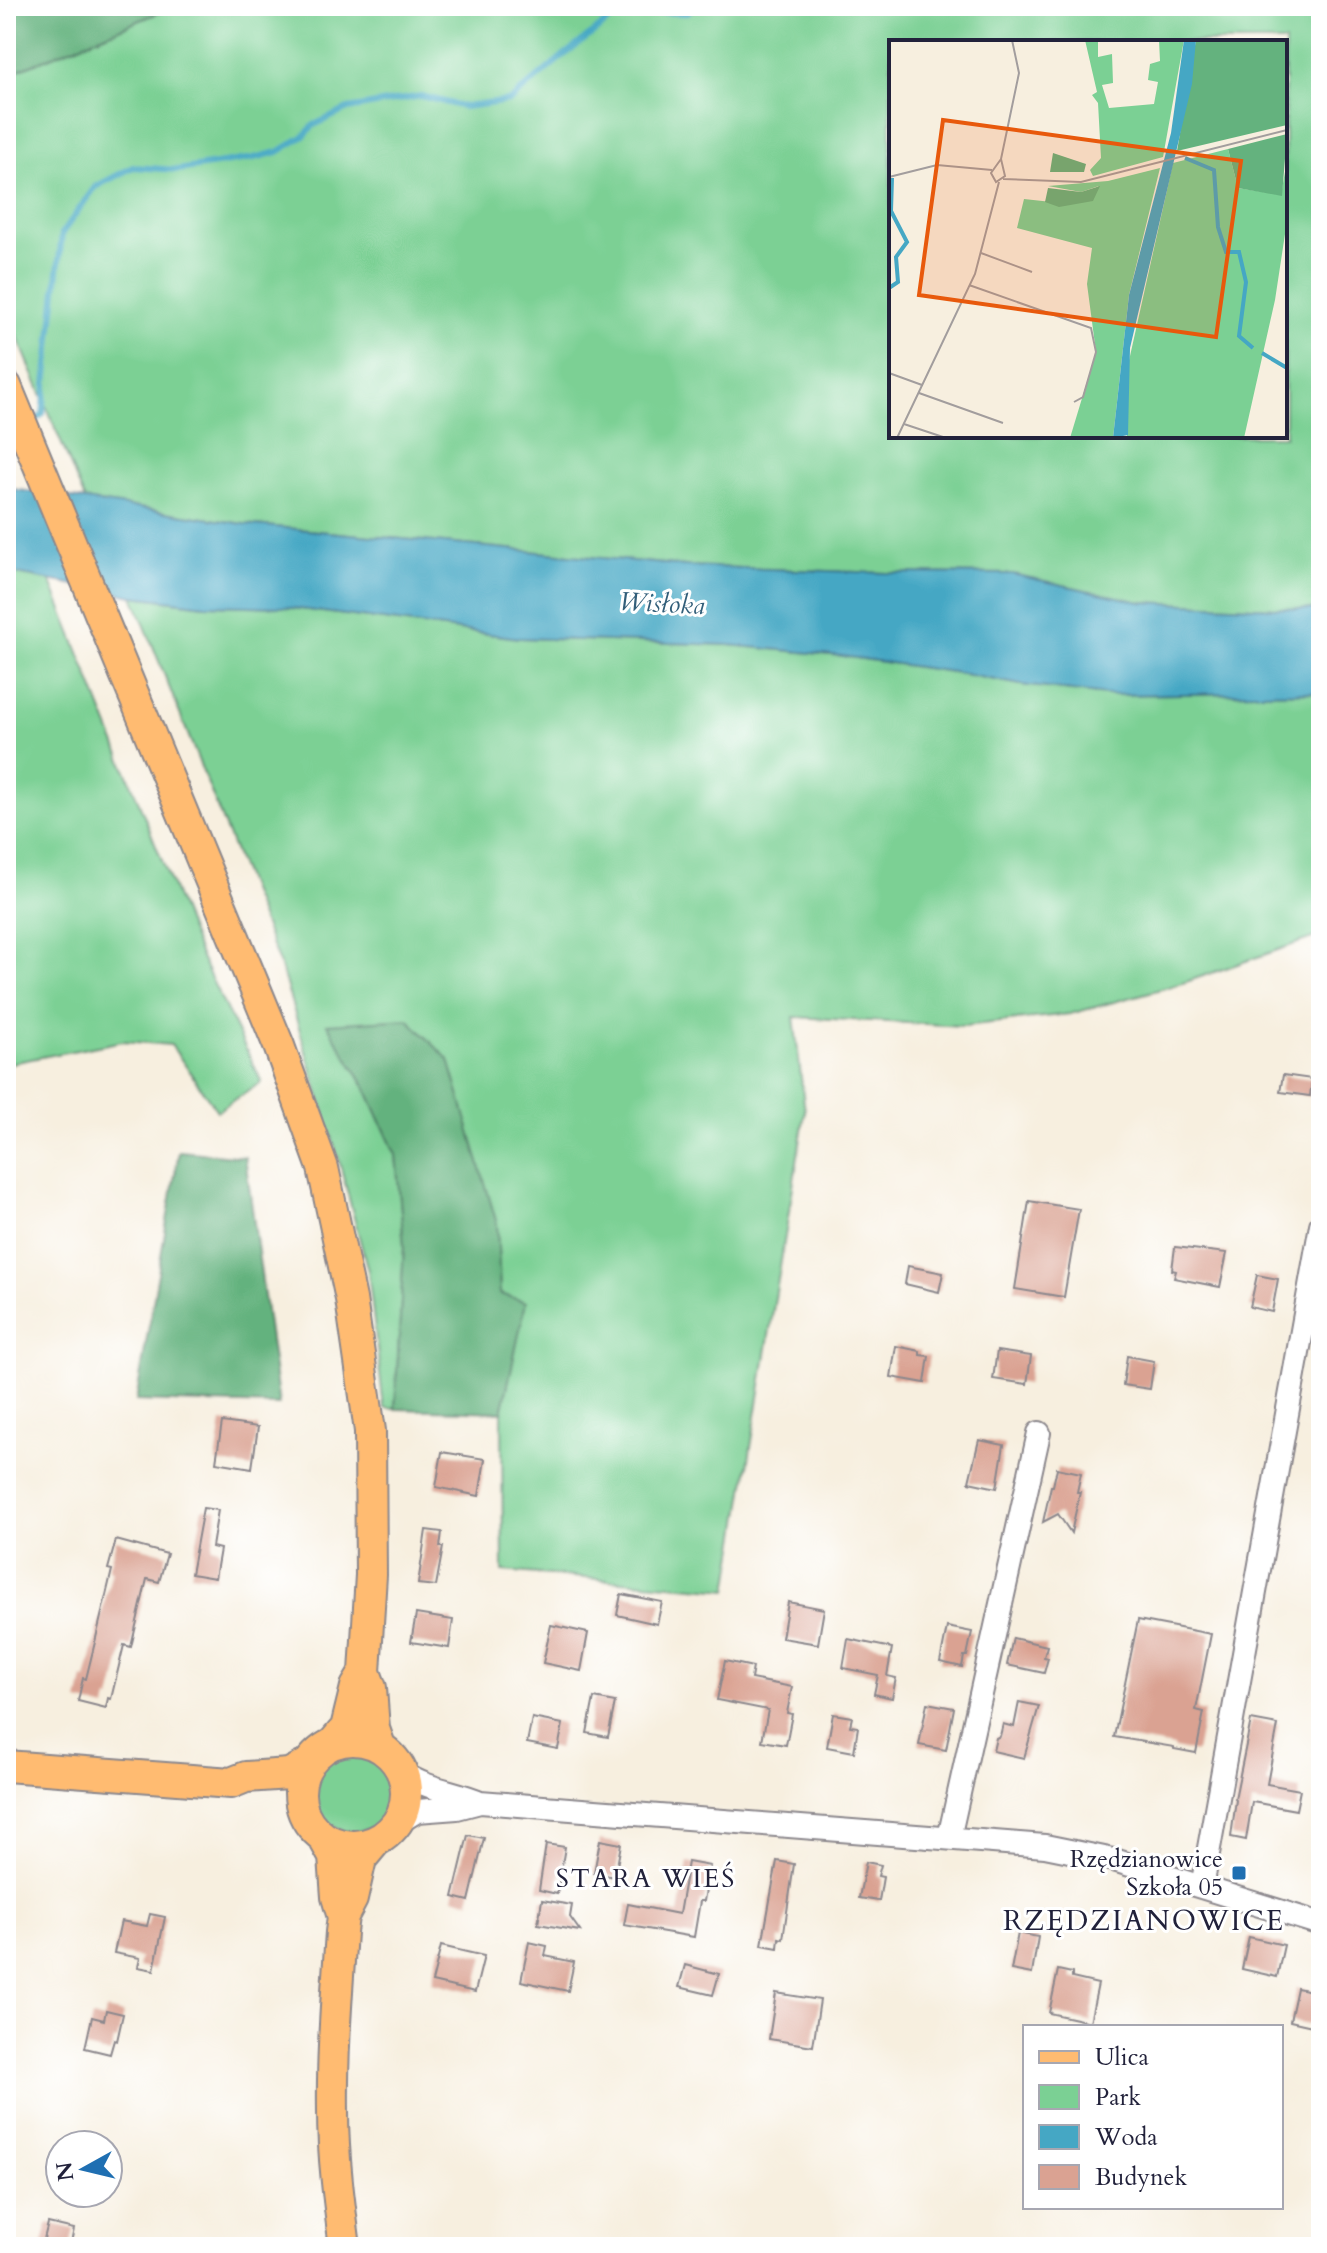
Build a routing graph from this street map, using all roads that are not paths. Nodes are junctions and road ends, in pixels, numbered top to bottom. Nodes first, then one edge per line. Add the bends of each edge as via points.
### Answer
1 (6, 386) edge
2 (1321, 1225) edge
3 (1039, 1433) dead end
4 (365, 1672) junction
5 (334, 1742) junction
6 (380, 1746) junction
7 (306, 1765) junction
8 (6, 1766) edge
9 (403, 1773) junction
10 (231, 1783) junction
11 (480, 1802) junction
12 (314, 1826) junction
13 (386, 1832) junction
14 (949, 1838) junction
15 (1202, 1887) junction
16 (343, 1916) junction
17 (1321, 1924) edge
18 (345, 2247) edge

1 - 4 main road via 279,1046 323,1168 351,1299 370,1431
2 - 15 street
3 - 14 street
4 - 5 main road via 346,1728
4 - 6 main road
5 - 6 main road via 358,1739
5 - 7 main road
6 - 9 main road
7 - 10 main road via 289,1774
7 - 12 main road via 300,1803
8 - 10 main road
9 - 11 street via 418,1784
9 - 13 main road via 403,1810
10 - 12 main road via 288,1801
11 - 13 street via 417,1811
11 - 14 street
12 - 13 main road via 335,1843 349,1846 363,1845
12 - 16 main road via 334,1857
13 - 16 main road via 361,1859
14 - 15 street via 1045,1846
15 - 17 street
16 - 18 main road via 333,2113

